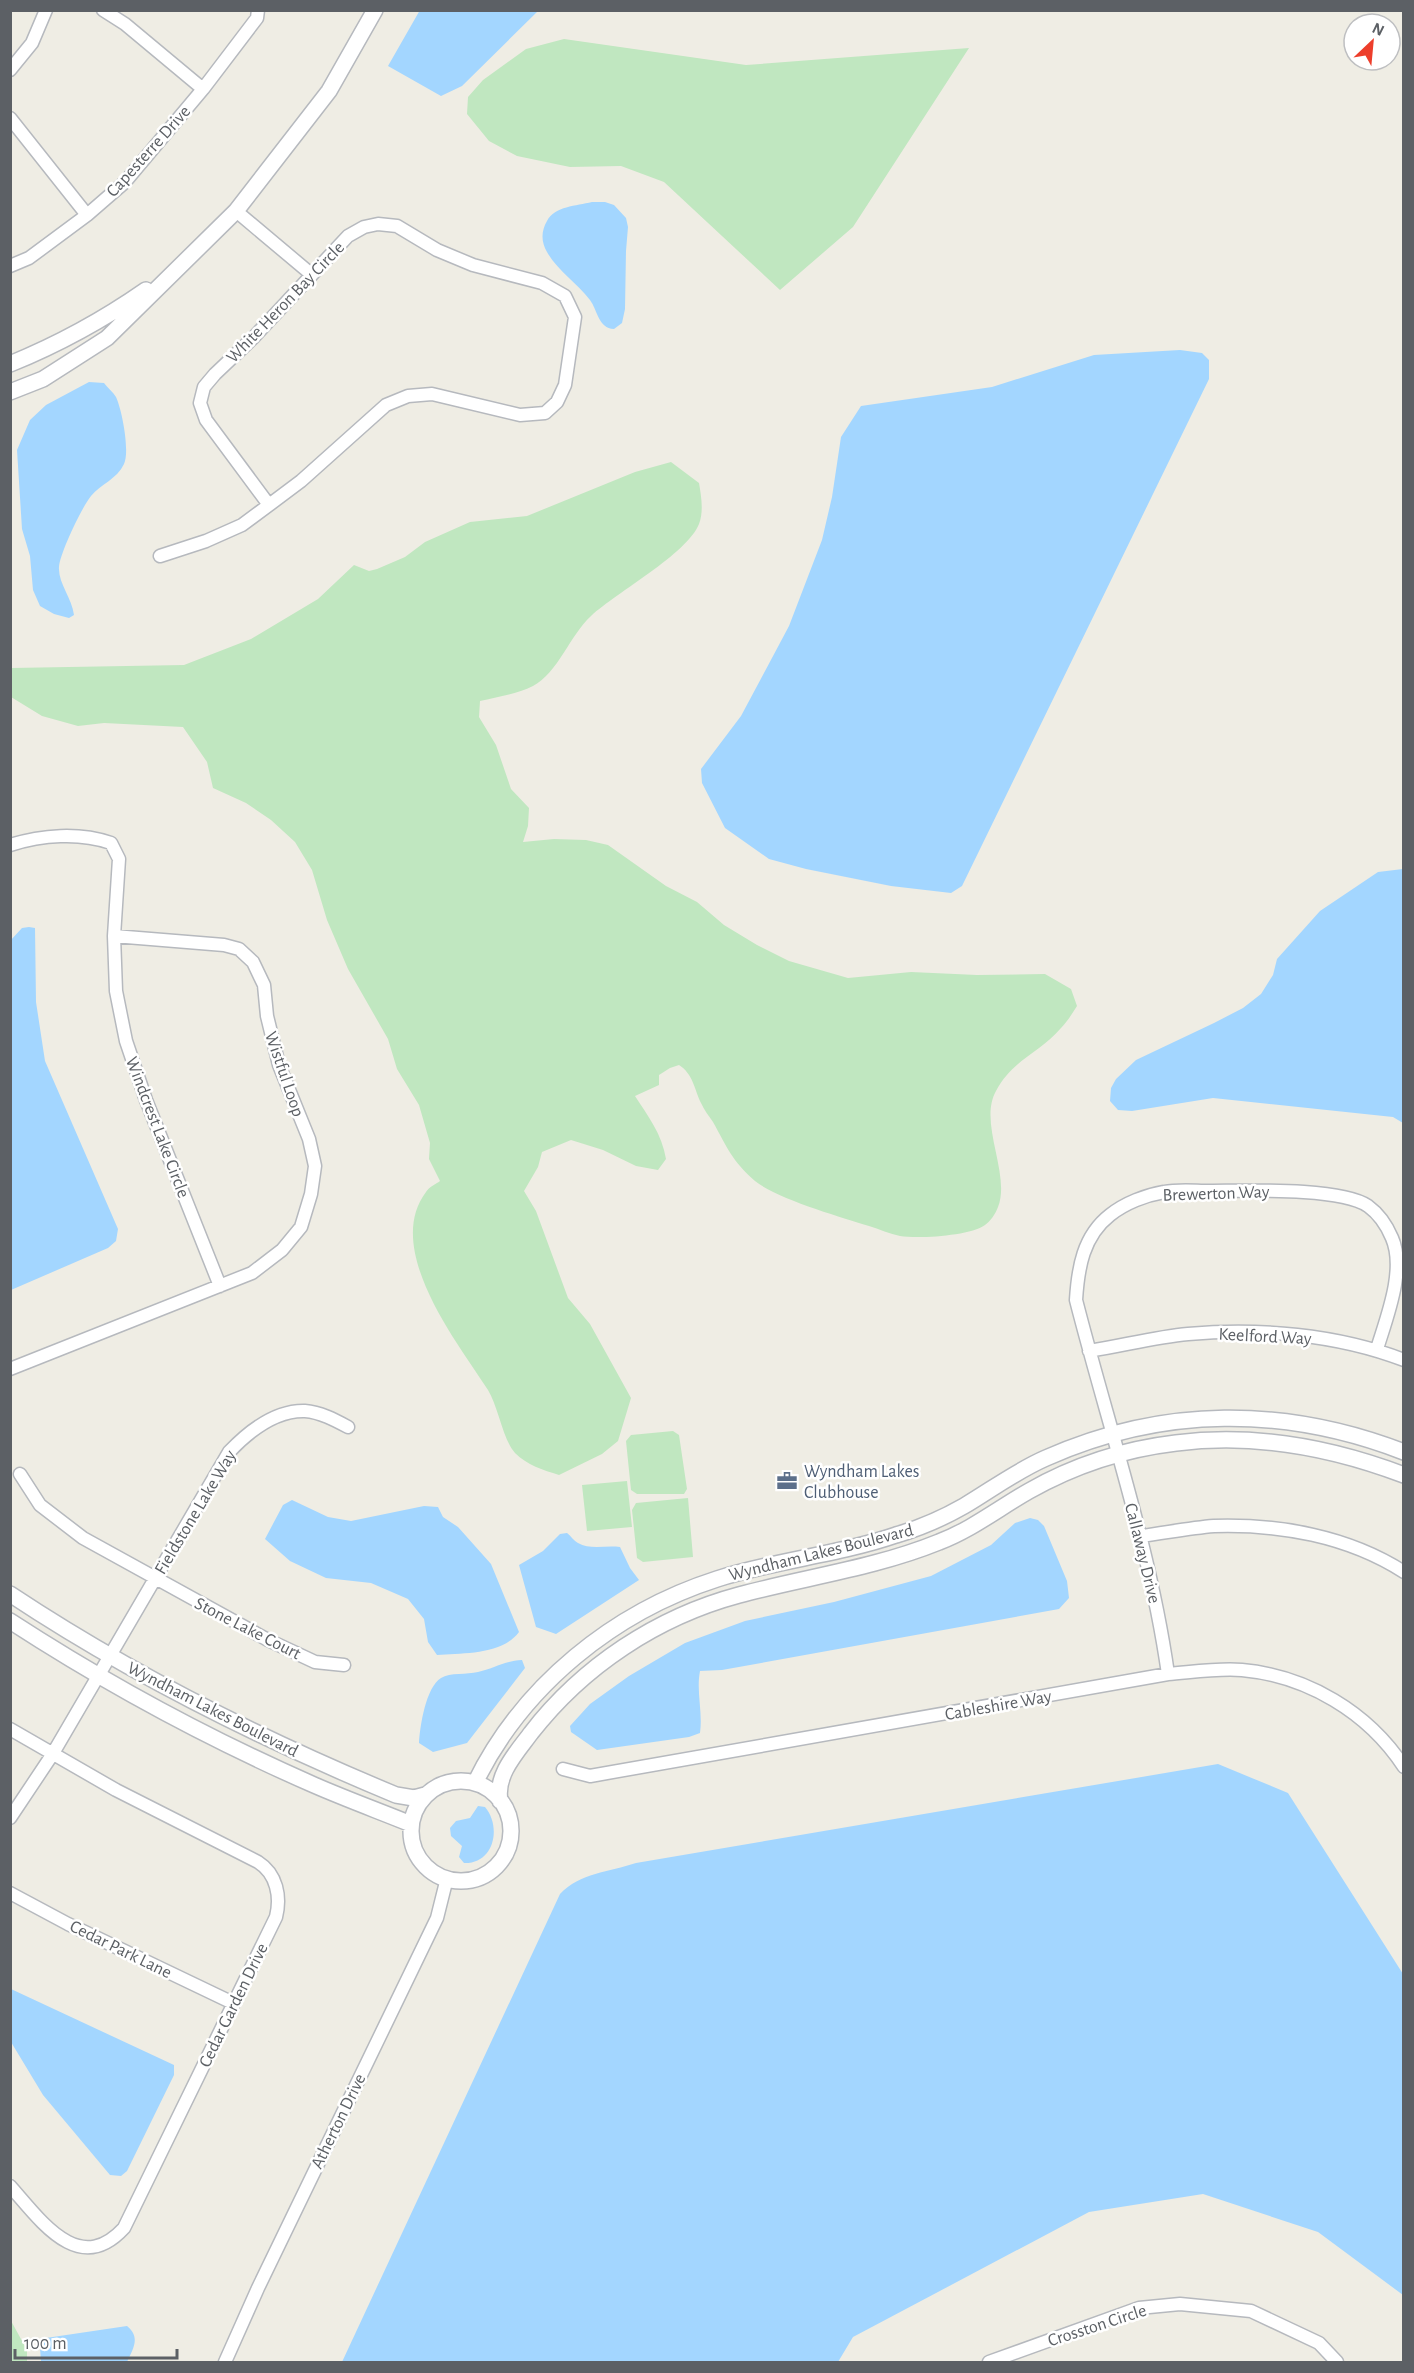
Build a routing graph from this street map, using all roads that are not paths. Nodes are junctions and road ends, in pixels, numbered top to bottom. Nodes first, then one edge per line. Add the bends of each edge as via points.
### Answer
1 (46, 10) edge
2 (103, 10) edge
3 (258, 10) edge
4 (375, 10) edge
5 (10, 70) edge
6 (203, 89) junction
7 (10, 118) edge
8 (236, 211) junction
9 (87, 215) junction
10 (183, 264) junction
11 (10, 266) edge
12 (311, 274) junction
13 (10, 364) edge
14 (10, 392) edge
15 (269, 505) junction
16 (160, 556) dead end
17 (10, 845) edge
18 (114, 936) junction
19 (220, 1286) junction
20 (1377, 1349) junction
21 (1089, 1351) junction
22 (1404, 1360) edge
23 (10, 1369) edge
24 (348, 1427) dead end
25 (1112, 1434) junction
26 (1404, 1452) edge
27 (1118, 1455) junction
28 (20, 1474) dead end
29 (1404, 1475) edge
30 (1141, 1536) junction
31 (1404, 1572) edge
32 (719, 1578) junction
33 (155, 1579) junction
34 (10, 1594) edge
35 (723, 1600) junction
36 (10, 1621) edge
37 (110, 1656) junction
38 (344, 1665) dead end
39 (1168, 1674) junction
40 (98, 1676) junction
41 (10, 1729) edge
42 (52, 1755) junction
43 (1404, 1767) edge
44 (563, 1769) dead end
45 (475, 1783) junction
46 (425, 1795) junction
47 (500, 1801) junction
48 (10, 1818) edge
49 (411, 1824) junction
50 (447, 1878) junction
51 (10, 1893) edge
52 (233, 2003) junction
53 (10, 2186) edge
54 (225, 2362) edge
55 (989, 2362) edge
56 (1337, 2362) edge

1 - 5 street via 32,43
2 - 6 street
3 - 6 street, Capesterre Drive via 257,18
4 - 8 street via 329,90
6 - 9 street, Capesterre Drive via 125,182
7 - 9 street
8 - 10 street
8 - 12 street
9 - 11 street, Capesterre Drive via 29,258
10 - 13 street via 104,319
10 - 14 street via 107,338 44,379
12 - 15 street, White Heron Bay Circle via 254,338 214,374 204,387 200,403 206,420
12 - 15 street, White Heron Bay Circle via 348,236 378,224 397,226 473,265 542,283 565,296 575,317 565,385 557,402 545,412 520,415 432,394 408,396 386,405
15 - 16 street via 242,525
17 - 18 street, Windcrest Lake Circle via 36,837 95,837 111,843 119,859
18 - 19 street, Windcrest Lake Circle via 116,991 126,1041
18 - 19 street, Wistful Loop via 239,949 253,962 264,986 279,1065 309,1139 315,1166 311,1194 301,1227 282,1250 252,1273
19 - 23 street
20 - 21 street, Keelford Way via 1313,1337 1245,1331 1186,1335
20 - 21 street, Brewerton Way via 1395,1289 1394,1241 1381,1218 1366,1205 1346,1198 1283,1191 1166,1192 1137,1200 1110,1215 1089,1239 1077,1269 1076,1300
20 - 22 street, Keelford Way
21 - 25 street, Brewerton Way
24 - 33 street, Fieldstone Lake Way via 304,1411 278,1416 247,1433 229,1452
25 - 26 street, Wyndham Lakes Boulevard via 1201,1419 1262,1418 1329,1428
25 - 27 street, Callaway Drive
25 - 32 street, Wyndham Lakes Boulevard via 1045,1458 964,1506 912,1530
27 - 29 street, Wyndham Lakes Boulevard via 1172,1443 1241,1439 1323,1449
27 - 30 street, Callaway Drive
27 - 35 street, Wyndham Lakes Boulevard via 1055,1478 960,1532 911,1553
28 - 33 street, Stone Lake Court via 40,1505 83,1538
30 - 31 street via 1212,1526 1268,1527 1336,1540
30 - 39 street, Callaway Drive
32 - 35 street
32 - 45 street, Wyndham Lakes Boulevard via 641,1610 561,1668 512,1722
33 - 37 street, Fieldstone Lake Way
33 - 38 street, Stone Lake Court via 315,1662
34 - 37 street, Wyndham Lakes Boulevard
35 - 47 street, Wyndham Lakes Boulevard via 651,1630 578,1683 546,1715 511,1761 501,1777
36 - 40 street, Wyndham Lakes Boulevard
37 - 40 street, Fieldstone Lake Way
37 - 46 street, Wyndham Lakes Boulevard via 189,1700 325,1766 396,1795
39 - 43 street, Cableshire Way via 1242,1670 1310,1687 1362,1719
39 - 44 street, Cableshire Way via 590,1776
40 - 42 street, Fieldstone Lake Way
40 - 49 street, Wyndham Lakes Boulevard via 218,1741 315,1786
41 - 42 street, Cedar Garden Drive
42 - 48 street, Fieldstone Lake Way
42 - 52 street, Cedar Garden Drive via 268,1870 278,1893 278,1910
45 - 46 street via 451,1781
45 - 47 street
46 - 49 street
47 - 50 street via 510,1829 502,1858 476,1878
49 - 50 street via 418,1856 433,1872
50 - 54 street, Atherton Drive via 436,1918
51 - 52 street, Cedar Park Lane
52 - 53 street, Cedar Garden Drive via 124,2228 112,2241 78,2247 48,2229
55 - 56 street, Crosston Circle via 1139,2308 1180,2304 1251,2312 1320,2343

